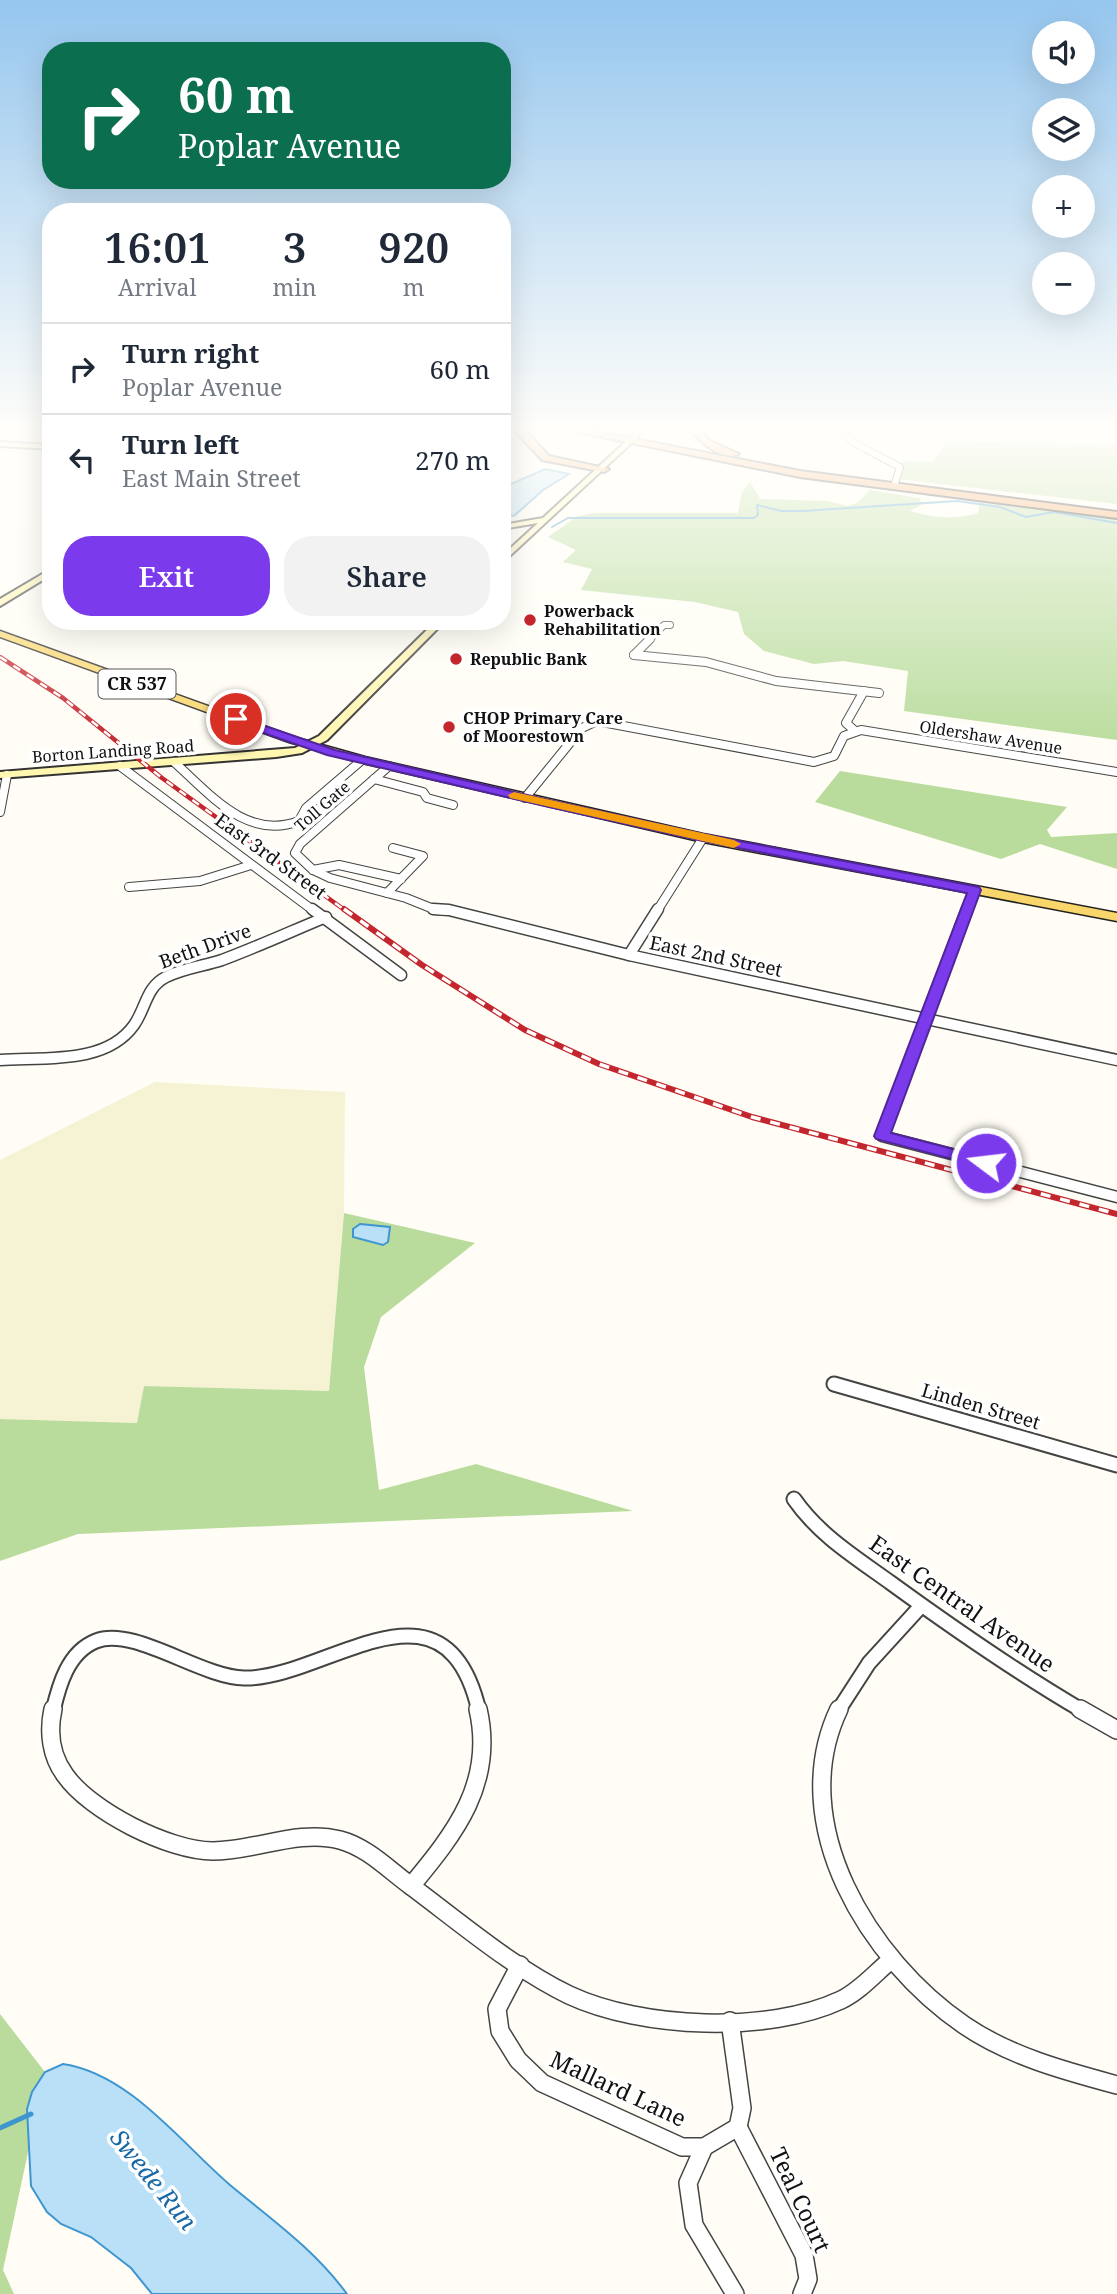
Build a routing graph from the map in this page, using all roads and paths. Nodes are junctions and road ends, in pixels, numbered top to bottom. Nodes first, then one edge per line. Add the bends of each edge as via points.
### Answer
1 (526, 538) edge
2 (511, 552) edge
3 (42, 577) edge
4 (0, 603) edge
5 (670, 625) dead end
6 (432, 630) edge
7 (0, 634) edge
8 (864, 691) junction
9 (879, 693) dead end
10 (858, 731) junction
11 (311, 746) junction
12 (362, 760) junction
13 (174, 762) junction
14 (120, 766) junction
15 (389, 766) junction
16 (1117, 772) edge
17 (4, 775) edge
18 (374, 779) junction
19 (525, 798) junction
20 (453, 805) dead end
21 (0, 812) edge
22 (703, 838) junction
23 (393, 848) dead end
24 (251, 865) junction
25 (313, 870) junction
26 (401, 879) junction
27 (129, 887) dead end
28 (974, 890) junction
29 (387, 893) junction
30 (326, 917) junction
31 (1117, 917) edge
32 (629, 955) junction
33 (401, 975) dead end
34 (925, 1019) junction
35 (0, 1060) edge
36 (1117, 1060) edge
37 (1117, 1197) edge
38 (834, 1384) dead end
39 (1117, 1465) edge
40 (794, 1499) dead end
41 (921, 1606) junction
42 (1117, 1730) edge
43 (411, 1886) junction
44 (891, 1960) junction
45 (520, 1965) junction
46 (730, 2021) junction
47 (1117, 2085) edge
48 (738, 2127) junction
49 (704, 2147) junction
50 (735, 2294) edge
51 (802, 2294) edge

1 - 2 main road
3 - 4 main road
5 - 8 street via 664,625 634,655 706,662 770,680
6 - 11 main road
7 - 11 main road, CR 537
8 - 9 street
8 - 10 street via 846,722
10 - 16 street, Oldershaw Avenue
10 - 19 street via 844,736 834,756 806,762 597,721 582,728
11 - 12 main road, CR 537
11 - 13 main road, Borton Landing Road via 276,754
12 - 13 street via 306,808 299,821 272,829 244,820
12 - 15 main road, CR 537
13 - 14 main road, Borton Landing Road
14 - 17 main road, Borton Landing Road
14 - 24 street, East 3rd Street
15 - 18 street, Toll Gate
15 - 19 main road, CR 537
17 - 21 street
18 - 20 street
18 - 25 street, Toll Gate via 297,848 297,856
19 - 22 main road, CR 537
22 - 28 main road, CR 537
22 - 32 street
23 - 26 street via 423,856
24 - 27 street via 200,881
24 - 30 street, East 3rd Street
25 - 26 street via 339,864
25 - 29 street, East 2nd Street
26 - 29 street
28 - 31 main road, CR 537
28 - 34 street
29 - 32 street, East 2nd Street via 436,910
30 - 33 street, East 3rd Street
30 - 35 street, Beth Drive via 158,982 146,996 134,1026 110,1045 85,1052
32 - 34 street, East 2nd Street
34 - 36 street, East 2nd Street
34 - 37 street via 882,1136
38 - 39 street, Linden Street
40 - 41 street, East Central Avenue via 822,1533
41 - 42 street, East Central Avenue via 1039,1687
41 - 44 street via 849,1689 829,1731 822,1779 825,1833 843,1882
43 - 43 street via 341,1840 317,1838 213,1851 162,1840 91,1804 57,1763 51,1711 65,1670 80,1651 100,1639 119,1638 199,1671 244,1678 307,1667 365,1640 390,1635 420,1637 444,1649 462,1665 472,1686 483,1734 483,1766 463,1820
43 - 45 street
44 - 46 street via 842,2000 798,2013
44 - 47 street via 924,1994 965,2025 1028,2058
45 - 46 street via 571,1995 620,2014 673,2022
45 - 49 street, Mallard Lane via 496,2007 499,2029 526,2071 542,2083 682,2147
46 - 48 street via 742,2108
48 - 49 street
48 - 51 street, Teal Court via 803,2256 808,2280
49 - 50 street via 688,2183 694,2225

